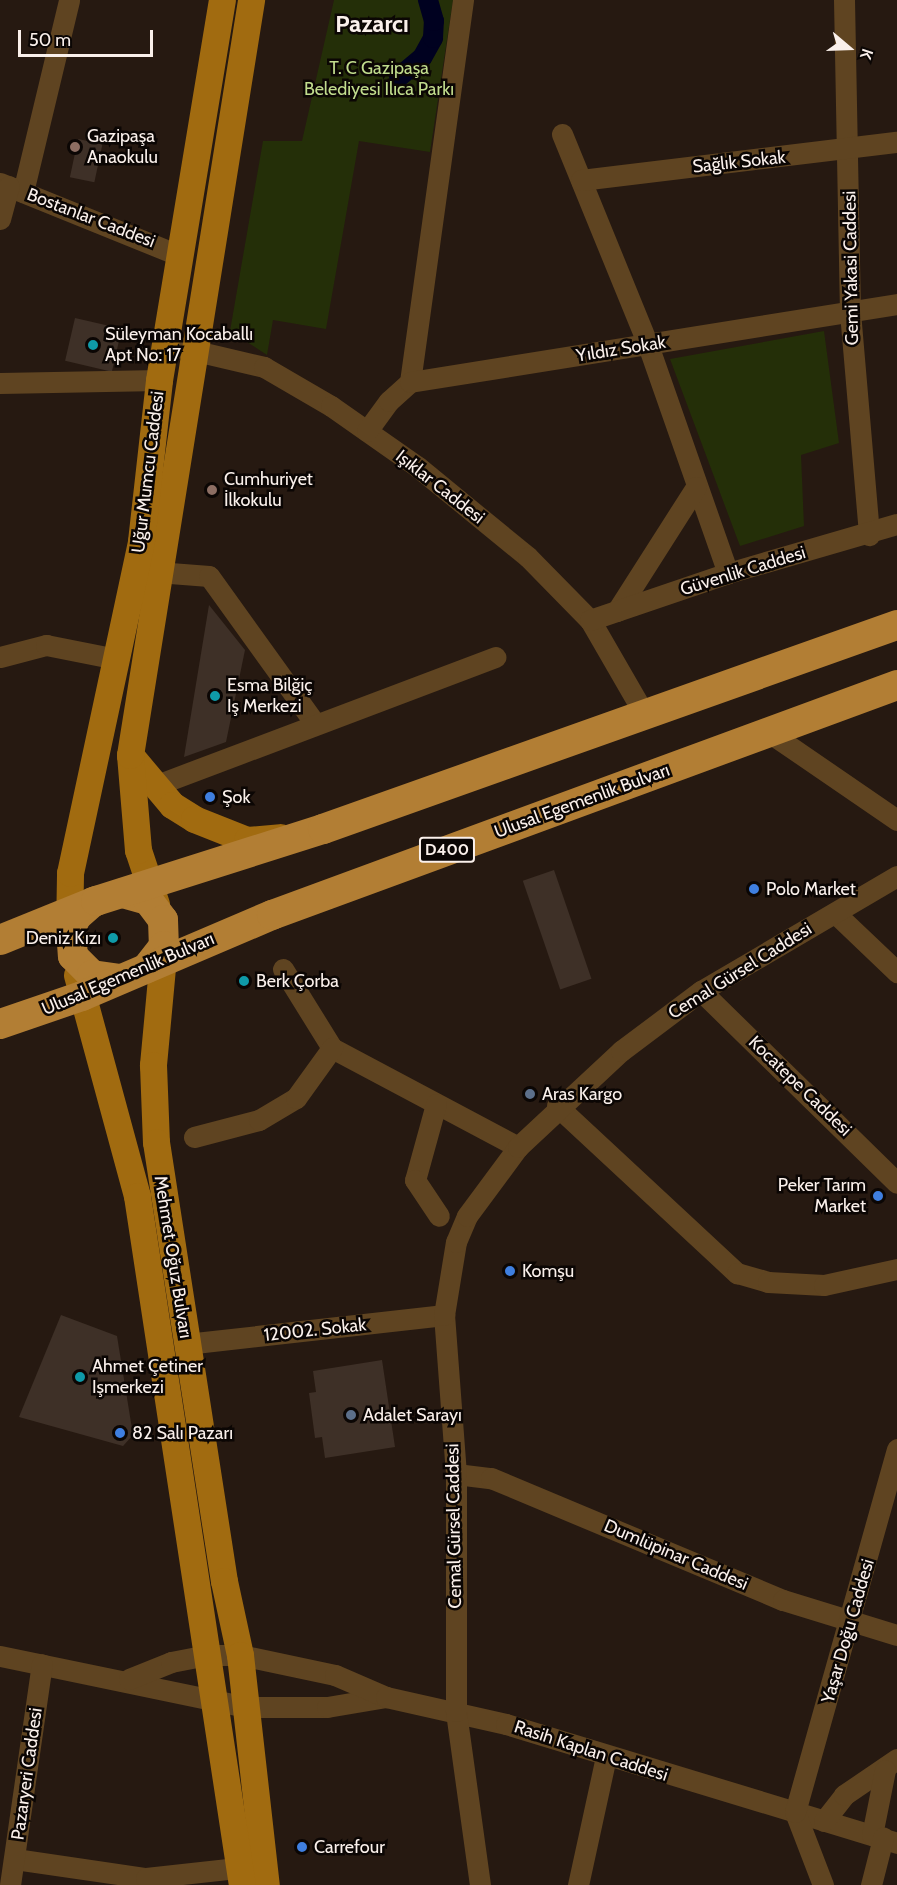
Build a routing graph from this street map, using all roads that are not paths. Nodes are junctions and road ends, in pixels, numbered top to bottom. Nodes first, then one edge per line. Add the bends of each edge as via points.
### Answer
1 (69, 0) edge
2 (222, 0) edge
3 (252, 0) edge
4 (463, 0) edge
5 (844, 0) edge
6 (562, 134) dead end
7 (897, 142) edge
8 (849, 150) junction
9 (581, 180) junction
10 (11, 187) edge
11 (0, 219) edge
12 (181, 256) junction
13 (897, 304) edge
14 (850, 312) junction
15 (166, 344) junction
16 (648, 345) junction
17 (195, 350) junction
18 (159, 380) junction
19 (410, 382) junction
20 (0, 383) edge
21 (368, 431) junction
22 (696, 488) junction
23 (897, 524) edge
24 (869, 535) junction
25 (157, 572) junction
26 (728, 573) junction
27 (617, 611) junction
28 (590, 620) junction
29 (897, 625) edge
30 (0, 657) edge
31 (495, 657) dead end
32 (117, 659) junction
33 (897, 685) edge
34 (646, 717) junction
35 (314, 722) junction
36 (770, 733) junction
37 (130, 755) junction
38 (154, 786) junction
39 (897, 820) edge
40 (323, 830) junction
41 (897, 876) edge
42 (131, 896) junction
43 (69, 912) junction
44 (834, 913) junction
45 (0, 940) edge
46 (71, 949) junction
47 (158, 958) junction
48 (283, 969) dead end
49 (897, 972) edge
50 (119, 979) junction
51 (701, 991) junction
52 (82, 996) junction
53 (0, 1024) edge
54 (332, 1048) junction
55 (436, 1104) junction
56 (557, 1106) junction
57 (194, 1137) dead end
58 (518, 1147) junction
59 (893, 1171) edge
60 (439, 1216) dead end
61 (897, 1269) edge
62 (444, 1316) junction
63 (186, 1344) junction
64 (897, 1449) edge
65 (456, 1474) junction
66 (851, 1623) junction
67 (897, 1635) edge
68 (207, 1655) junction
69 (240, 1655) junction
70 (0, 1656) edge
71 (42, 1664) junction
72 (129, 1679) junction
73 (386, 1697) junction
74 (213, 1701) junction
75 (246, 1707) junction
76 (456, 1711) junction
77 (606, 1757) junction
78 (891, 1765) edge
79 (795, 1812) junction
80 (824, 1821) junction
81 (884, 1838) edge
82 (15, 1859) junction
83 (253, 1876) edge
84 (10, 1885) edge
85 (480, 1885) edge
86 (578, 1885) edge
87 (823, 1885) edge
88 (871, 1885) edge

1 - 10 street
2 - 12 main road, Uğur Mumcu Caddesi
3 - 17 main road, Uğur Mumcu Caddesi
4 - 19 street
5 - 8 street, Gemi Yakasi Caddesi
6 - 9 street
7 - 8 street, Sağlık Sokak
8 - 9 street, Sağlık Sokak
8 - 14 street, Gemi Yakasi Caddesi
9 - 16 street
10 - 11 street
10 - 12 street, Bostanlar Caddesi
12 - 15 main road, Uğur Mumcu Caddesi
13 - 14 street, Yıldız Sokak
14 - 16 street, Yıldız Sokak
14 - 24 street, Gemi Yakasi Caddesi
15 - 17 street, Işıklar Caddesi
15 - 18 main road, Uğur Mumcu Caddesi
16 - 19 street, Yıldız Sokak
16 - 22 street
17 - 21 street, Işıklar Caddesi via 264,367
17 - 25 main road, Uğur Mumcu Caddesi
18 - 20 street
18 - 32 main road, Uğur Mumcu Caddesi via 141,541
19 - 21 street via 389,401
21 - 28 street, Işıklar Caddesi via 528,557
22 - 26 street
22 - 27 street
23 - 24 street, Güvenlik Caddesi
24 - 26 street, Güvenlik Caddesi
25 - 35 street via 209,576
25 - 37 main road, Uğur Mumcu Caddesi
26 - 27 street, Güvenlik Caddesi
27 - 28 street, Güvenlik Caddesi
28 - 34 street, Işıklar Caddesi
29 - 34 highway
30 - 32 street via 46,645
31 - 35 street
32 - 43 main road, Uğur Mumcu Caddesi via 70,873
33 - 36 highway, Ulusal Egemenlik Bulvarı / D400
34 - 40 highway
35 - 38 street
36 - 39 street
36 - 47 highway, Ulusal Egemenlik Bulvarı / D400
37 - 38 main road
37 - 42 main road, Uğur Mumcu Caddesi via 138,850
38 - 40 main road via 194,819 247,840
40 - 42 highway
41 - 44 street, Cemal Gürsel Caddesi
42 - 43 highway
42 - 46 highway via 76,917
42 - 47 highway via 166,933
43 - 45 highway
43 - 46 main road, Uğur Mumcu Caddesi
44 - 49 street
44 - 51 street, Cemal Gürsel Caddesi
46 - 50 highway via 92,975
46 - 52 main road, Mehmet Oğuz Bulvarı
47 - 50 highway, Ulusal Egemenlik Bulvarı / D400
47 - 63 main road, Mehmet Oğuz Bulvarı via 153,1065 156,1142
48 - 54 street
50 - 52 highway, Ulusal Egemenlik Bulvarı / D400
51 - 56 street, Cemal Gürsel Caddesi via 621,1051
51 - 59 street, Kocatepe Caddesi
52 - 53 highway, Ulusal Egemenlik Bulvarı / D400
52 - 68 main road, Mehmet Oğuz Bulvarı via 137,1196
54 - 55 street
54 - 57 street via 296,1098 259,1120
55 - 58 street
55 - 60 street via 415,1180
56 - 58 street, Cemal Gürsel Caddesi
56 - 61 street via 737,1273 768,1282 824,1284
58 - 62 street, Cemal Gürsel Caddesi via 467,1216 456,1242
62 - 63 street, 12002. Sokak
62 - 65 street, Cemal Gürsel Caddesi
63 - 69 main road, Mehmet Oğuz Bulvarı
64 - 66 street, Yaşar Doğu Caddesi
65 - 66 street, Dumlüpinar Caddesi via 491,1478 783,1600
65 - 76 street, Cemal Gürsel Caddesi
66 - 67 street, Dumlüpinar Caddesi
66 - 79 street, Yaşar Doğu Caddesi
68 - 69 street, Rasih Kaplan Caddesi
68 - 72 street, Rasih Kaplan Caddesi via 171,1662
68 - 74 main road, Mehmet Oğuz Bulvarı
69 - 73 street, Rasih Kaplan Caddesi via 335,1675
69 - 75 main road, Mehmet Oğuz Bulvarı
70 - 71 street, Rasih Kaplan Caddesi
71 - 72 street, Rasih Kaplan Caddesi
71 - 82 street, Pazaryeri Caddesi
72 - 74 street, Rasih Kaplan Caddesi
73 - 75 street, Rasih Kaplan Caddesi via 327,1707
73 - 76 street, Rasih Kaplan Caddesi
74 - 75 street, Rasih Kaplan Caddesi
74 - 83 main road, Mehmet Oğuz Bulvarı
75 - 83 main road, Mehmet Oğuz Bulvarı
76 - 77 street, Rasih Kaplan Caddesi
76 - 85 street, Cemal Gürsel Caddesi
77 - 79 street, Rasih Kaplan Caddesi
77 - 86 street
78 - 80 street via 844,1795
78 - 81 street
79 - 80 street, Rasih Kaplan Caddesi
79 - 87 street
80 - 81 street, Rasih Kaplan Caddesi
81 - 88 street
82 - 83 street via 146,1878
82 - 84 street, Pazaryeri Caddesi

